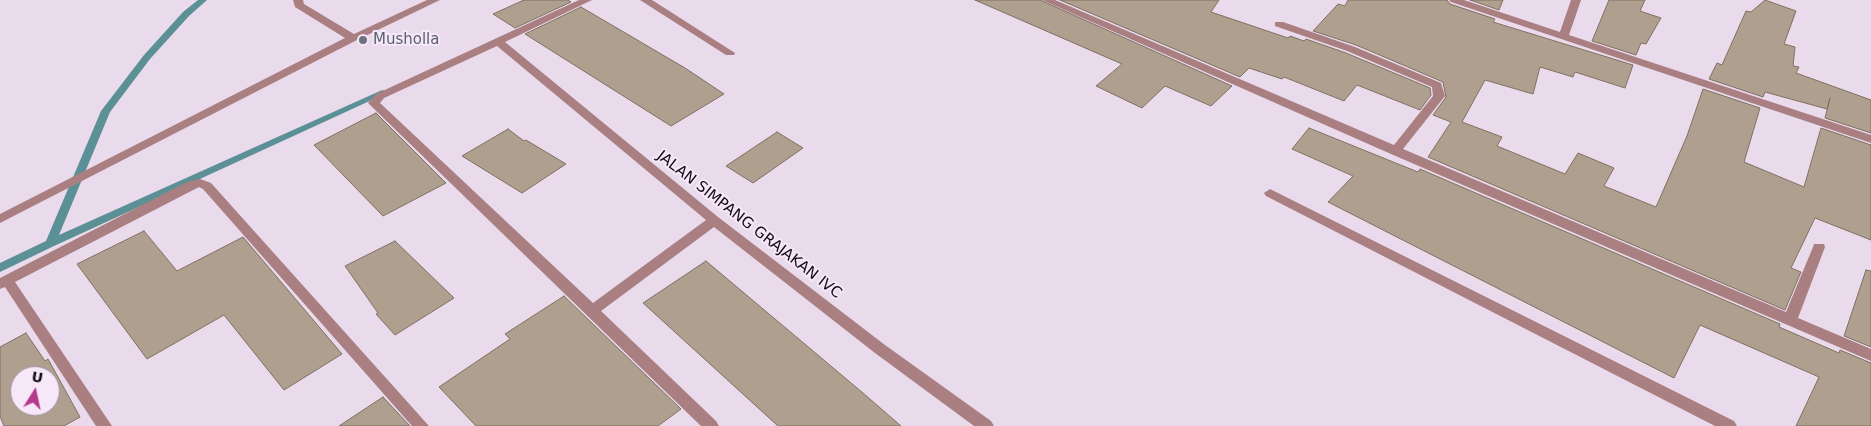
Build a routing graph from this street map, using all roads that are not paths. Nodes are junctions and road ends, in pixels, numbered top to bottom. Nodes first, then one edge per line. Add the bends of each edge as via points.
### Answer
1 (298, 0) edge
2 (435, 0) edge
3 (587, 0) edge
4 (645, 0) edge
5 (1047, 0) edge
6 (1454, 0) edge
7 (1576, 0) edge
8 (1278, 24) dead end
9 (1564, 36) junction
10 (353, 38) junction
11 (497, 41) junction
12 (730, 53) dead end
13 (1871, 139) edge
14 (1395, 151) junction
15 (1270, 193) dead end
16 (0, 219) edge
17 (714, 220) junction
18 (1819, 247) dead end
19 (4, 282) edge
20 (592, 311) junction
21 (1790, 320) junction
22 (1871, 355) edge
23 (104, 426) edge
24 (421, 426) edge
25 (712, 426) edge
26 (986, 426) edge
27 (1729, 426) edge

1 - 10 street via 299,5
2 - 10 street
3 - 11 street
4 - 12 street
5 - 14 street
6 - 9 street
7 - 9 street
8 - 14 street via 1351,48 1437,85 1439,96
9 - 13 street
10 - 16 street
11 - 17 street, JALAN SIMPANG GRAJAKAN IVC
11 - 20 street via 380,96 374,103
14 - 21 street
15 - 27 street
17 - 20 street
17 - 26 street, JALAN SIMPANG GRAJAKAN IVC via 880,349
18 - 21 street
19 - 23 street
19 - 24 street via 200,183 207,186
20 - 25 street
21 - 22 street

